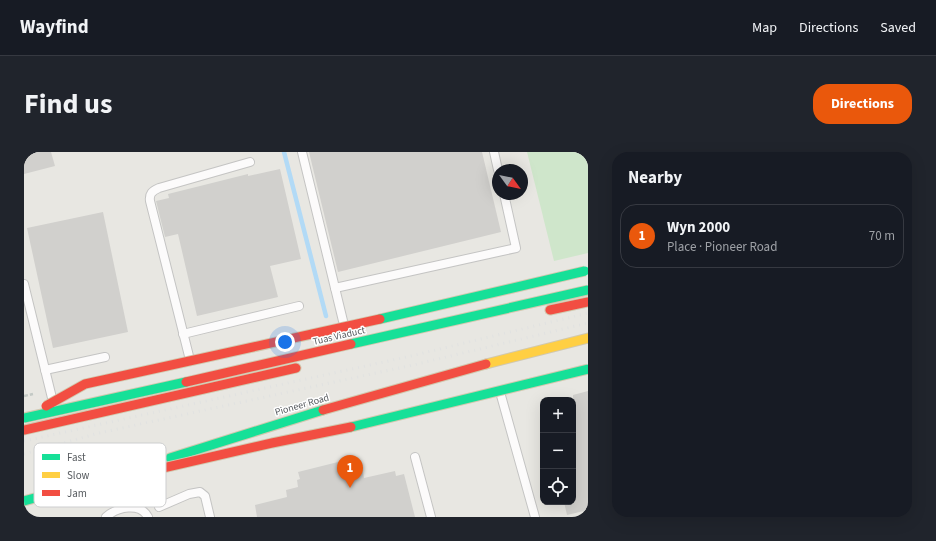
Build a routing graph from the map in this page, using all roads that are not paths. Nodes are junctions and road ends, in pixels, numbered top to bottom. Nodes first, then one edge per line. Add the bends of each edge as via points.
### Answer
1 (302, 152) edge
2 (494, 152) edge
3 (250, 162) dead end
4 (497, 164) edge
5 (505, 200) edge
6 (570, 265) dead end
7 (588, 270) edge
8 (24, 284) edge
9 (335, 288) junction
10 (588, 290) edge
11 (584, 303) edge
12 (299, 306) dead end
13 (542, 312) dead end
14 (183, 334) junction
15 (588, 338) edge
16 (352, 355) dead end
17 (105, 357) dead end
18 (306, 366) dead end
19 (588, 369) edge
20 (45, 370) junction
21 (498, 384) dead end
22 (198, 390) junction
23 (26, 417) edge
24 (59, 423) junction
25 (24, 430) edge
26 (415, 457) dead end
27 (166, 459) edge
28 (166, 467) edge
29 (34, 498) edge
30 (24, 501) edge
31 (166, 504) edge
32 (106, 517) edge
33 (148, 517) edge
34 (210, 517) edge
35 (431, 517) edge
36 (535, 517) edge

1 - 9 lane
2 - 4 lane
3 - 14 lane via 159,188 154,190 150,197
5 - 9 lane via 516,248
6 - 11 lane
7 - 23 main road, bridge via 448,304 84,384
8 - 20 lane
9 - 16 lane
10 - 23 main road, Tuas Viaduct, bridge
11 - 13 main road
12 - 14 lane
14 - 22 lane
15 - 27 main road, Pioneer Road via 492,362
17 - 20 lane
18 - 22 main road
19 - 28 main road, bridge via 372,423
20 - 24 lane
21 - 36 lane
22 - 24 main road
24 - 25 main road
26 - 35 lane
29 - 30 main road, Pioneer Road
31 - 34 lane via 200,492 205,496
32 - 33 lane via 112,512 133,507 140,509

